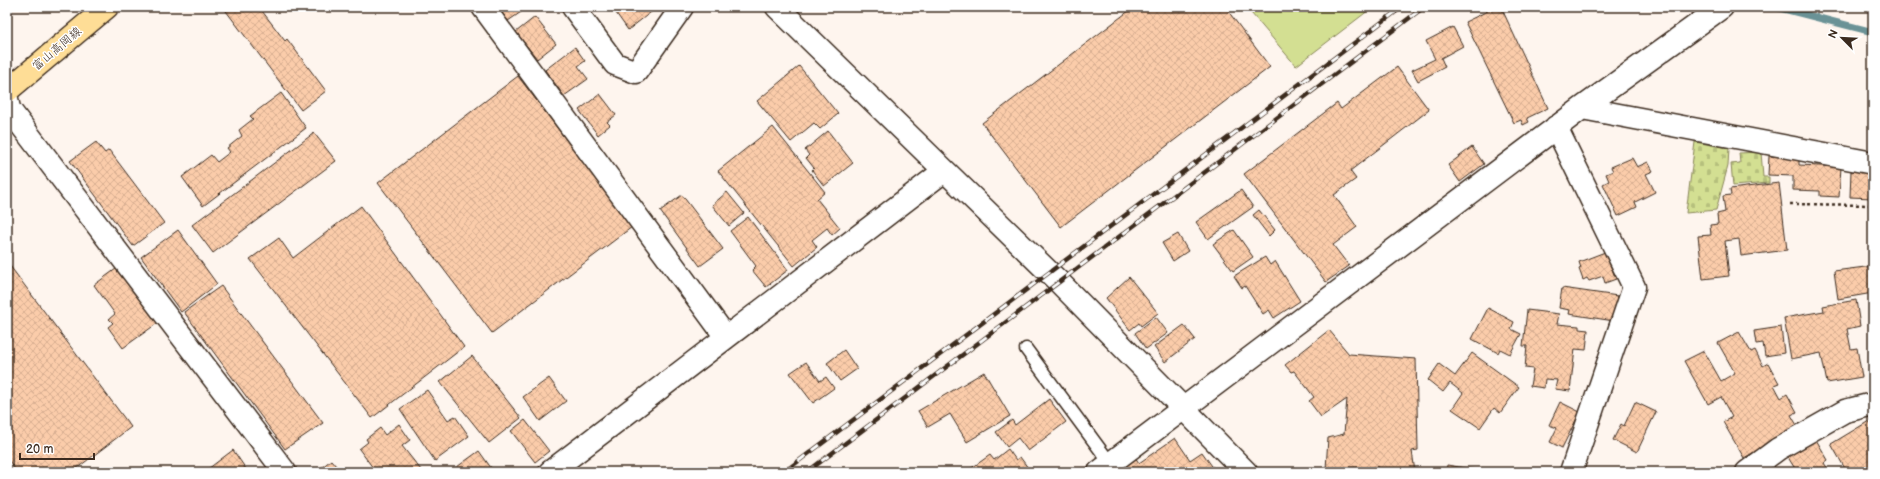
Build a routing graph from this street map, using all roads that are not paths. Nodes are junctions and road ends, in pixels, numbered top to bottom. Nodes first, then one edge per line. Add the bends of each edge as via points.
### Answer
1 (107, 7) edge
2 (483, 7) edge
3 (573, 7) edge
4 (682, 7) edge
5 (777, 7) edge
6 (1722, 7) edge
7 (7, 91) edge
8 (7, 99) edge
9 (1582, 108) junction
10 (1556, 127) junction
11 (1873, 163) edge
12 (944, 171) junction
13 (726, 337) junction
14 (1026, 349) dead end
15 (1873, 404) edge
16 (1183, 409) junction
17 (1105, 468) edge
18 (285, 472) edge
19 (550, 472) edge
20 (1246, 472) edge
21 (1571, 472) edge
22 (1747, 472) edge

1 - 7 main road, 富山高岡線
2 - 13 street
3 - 4 street via 615,64 636,72
5 - 12 street
6 - 9 street
8 - 18 street via 9,109
9 - 10 street
9 - 11 street
10 - 16 street
10 - 21 street via 1634,287
12 - 13 street
12 - 16 street
13 - 19 street
14 - 17 lane
15 - 22 street via 1845,411 1778,449
16 - 17 street
16 - 20 street

